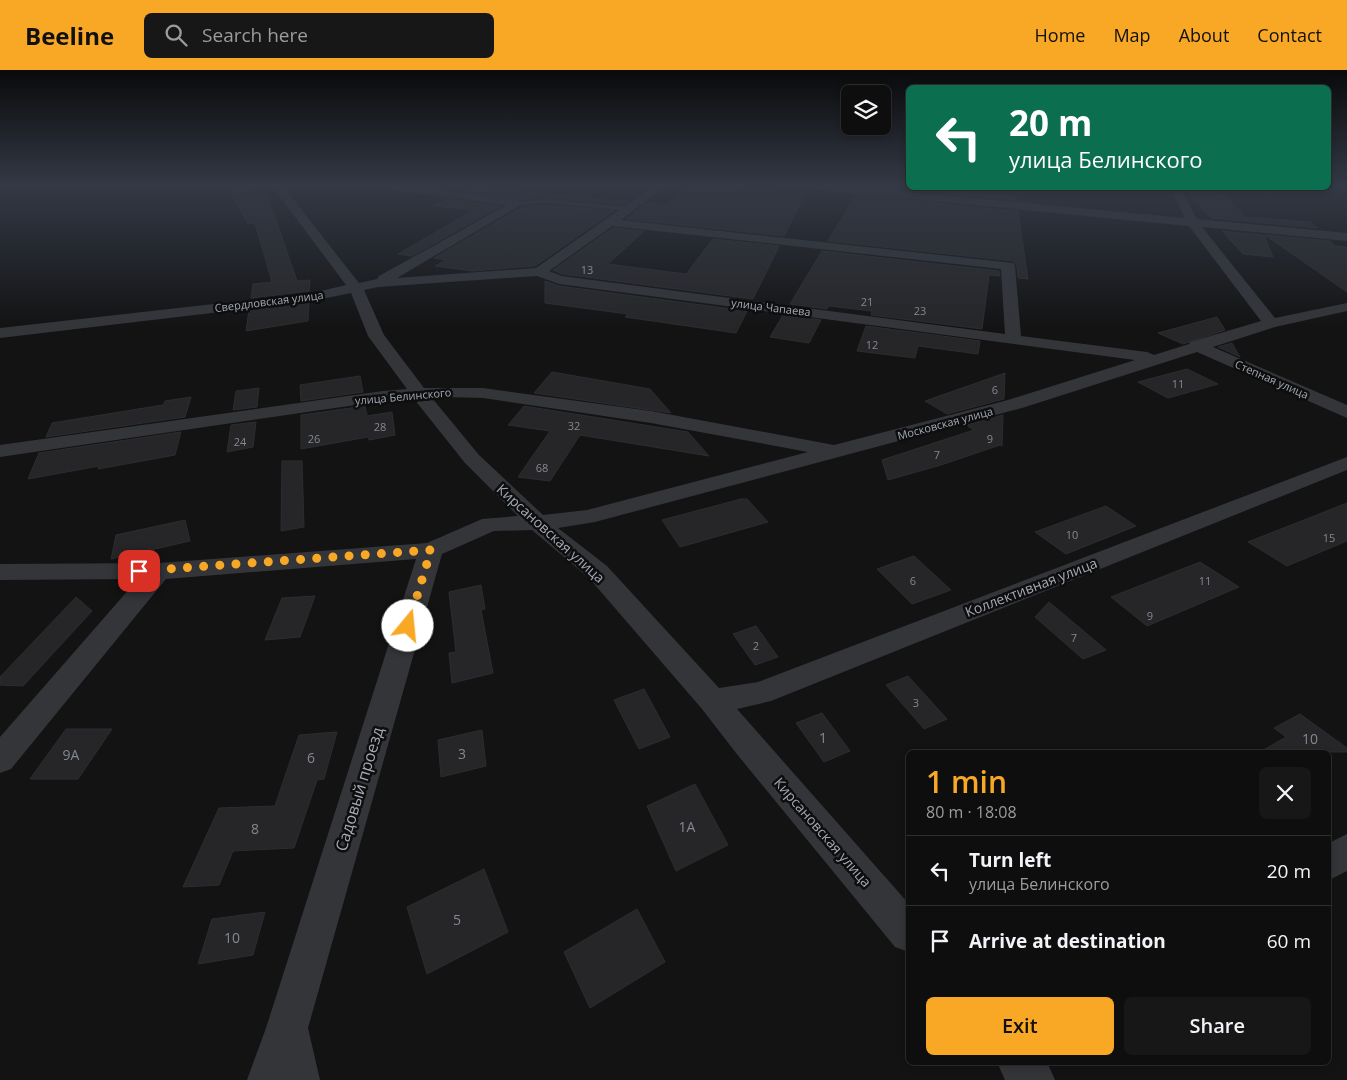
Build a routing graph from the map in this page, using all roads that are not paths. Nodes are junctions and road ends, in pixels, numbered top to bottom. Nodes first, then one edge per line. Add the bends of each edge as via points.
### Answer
1 (312, 232) edge
2 (467, 232) edge
3 (596, 232) edge
4 (702, 232) edge
5 (1200, 232) edge
6 (1290, 232) edge
7 (1347, 237) edge
8 (538, 272) junction
9 (378, 283) junction
10 (356, 289) junction
11 (1347, 307) edge
12 (1271, 323) junction
13 (0, 333) edge
14 (1013, 339) junction
15 (1196, 345) junction
16 (1154, 358) junction
17 (419, 392) junction
18 (1347, 412) edge
19 (0, 450) edge
20 (835, 452) junction
21 (1347, 463) edge
22 (538, 523) junction
23 (431, 550) junction
24 (159, 571) junction
25 (0, 572) edge
26 (713, 701) junction
27 (0, 759) edge
28 (1347, 851) edge
29 (1331, 862) edge
30 (906, 929) edge
31 (287, 1028) junction
32 (269, 1080) edge
33 (298, 1080) edge

1 - 10 street, Кирсановская улица
2 - 9 street
3 - 8 street
4 - 14 street via 1008,266
5 - 12 street
6 - 7 street
8 - 9 street, Свердловская улица
8 - 14 street, улица Чапаева via 559,280
9 - 10 street, Свердловская улица
10 - 13 street, Свердловская улица via 312,297
10 - 17 street, Кирсановская улица via 376,336
11 - 12 street, Московская улица
12 - 15 street, Московская улица
14 - 16 street, улица Чапаева
15 - 16 street, Московская улица
15 - 18 street, Степная улица
16 - 20 street, Московская улица via 1015,404
17 - 19 street, улица Белинского
17 - 20 street, улица Белинского via 503,395 651,417
17 - 22 street, Кирсановская улица via 472,459
20 - 22 street, Московская улица via 587,517
21 - 26 street, Коллективная улица via 761,693
22 - 23 street via 490,524
22 - 26 street, Кирсановская улица via 598,572
23 - 24 street
23 - 31 street, Садовый проезд
24 - 25 street
24 - 27 street
26 - 30 street, Кирсановская улица via 746,744
28 - 29 street
31 - 32 street, Садовый проезд
31 - 33 street, Садовый проезд

